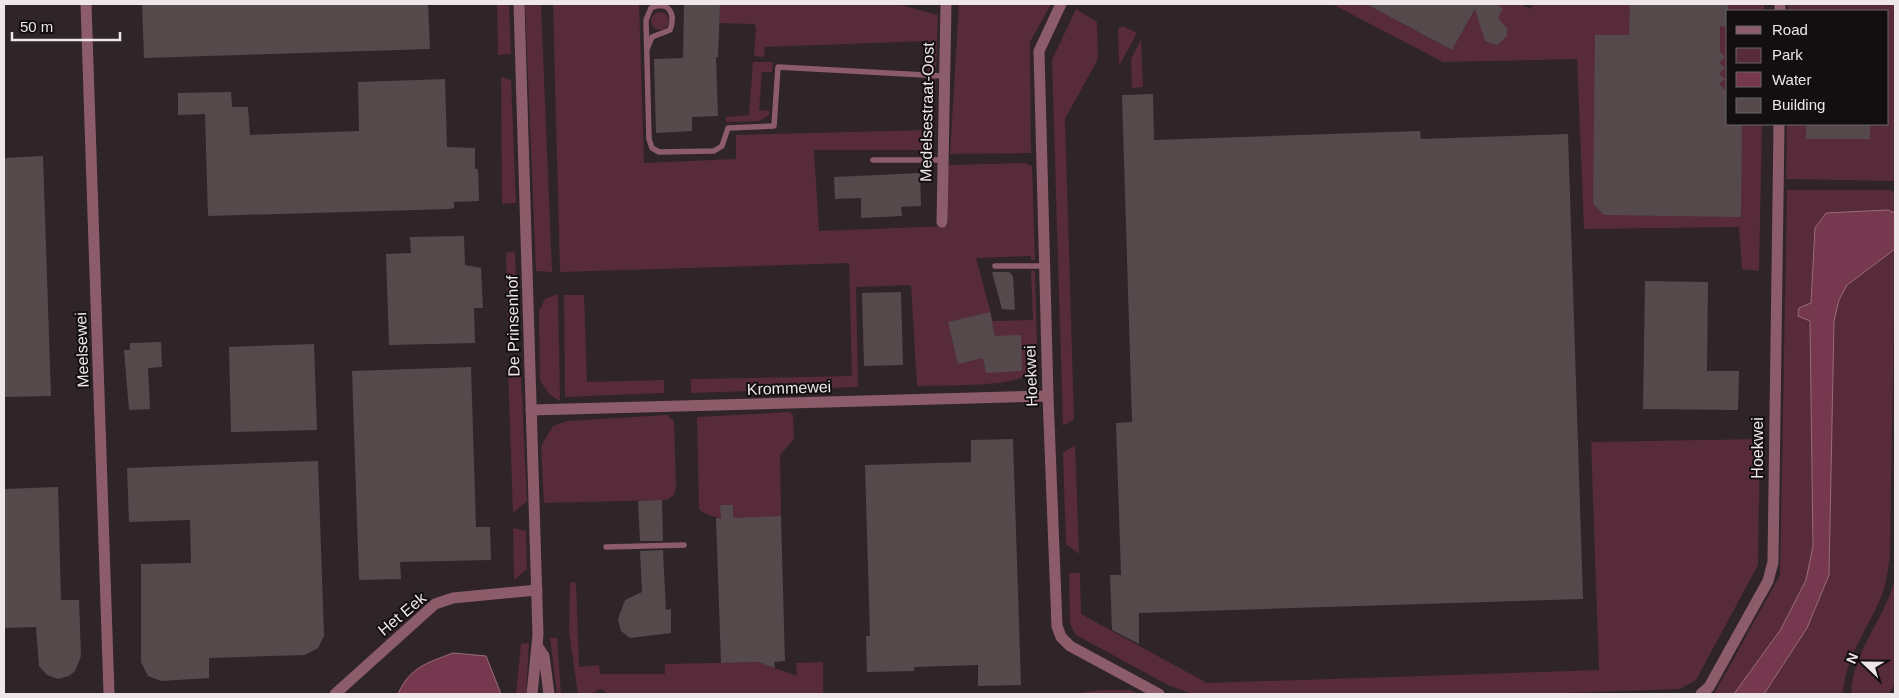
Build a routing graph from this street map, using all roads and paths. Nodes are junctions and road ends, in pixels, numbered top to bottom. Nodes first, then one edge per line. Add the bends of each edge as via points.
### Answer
1 (86, 4) edge
2 (518, 4) edge
3 (946, 4) edge
4 (1061, 4) edge
5 (647, 49) junction
6 (943, 76) junction
7 (1778, 125) edge
8 (873, 160) dead end
9 (942, 160) junction
10 (942, 222) dead end
11 (995, 266) dead end
12 (1044, 266) junction
13 (1048, 396) junction
14 (531, 410) junction
15 (684, 545) dead end
16 (606, 547) dead end
17 (537, 590) junction
18 (538, 647) junction
19 (109, 694) edge
20 (334, 694) edge
21 (532, 694) edge
22 (549, 694) edge
23 (1159, 694) edge
24 (1701, 694) edge

1 - 19 street, Meelsewei
2 - 14 street, De Prinsenhof
3 - 6 street, Medelsestraat-Oost
4 - 12 street, Hoekwei via 1038,51
5 - 5 lane via 647,15 651,8 664,5 670,9 672,25 666,33 652,37
5 - 6 lane via 649,139 652,148 659,152 714,151 722,146 728,128 774,126 778,67
6 - 9 street, Medelsestraat-Oost
7 - 24 street, Hoekwei via 1773,562 1768,581 1709,687
8 - 9 lane
9 - 10 street, Medelsestraat-Oost
11 - 12 lane
12 - 13 street, Hoekwei
13 - 14 street, Krommewei
13 - 23 street, Hoekwei via 1057,626 1061,637 1070,646
14 - 17 street, De Prinsenhof
15 - 16 lane
17 - 18 street, De Prinsenhof
17 - 20 street, Het Eek via 453,598 435,604
18 - 21 street, De Prinsenhof via 534,656
18 - 22 street, De Prinsenhof via 544,656

